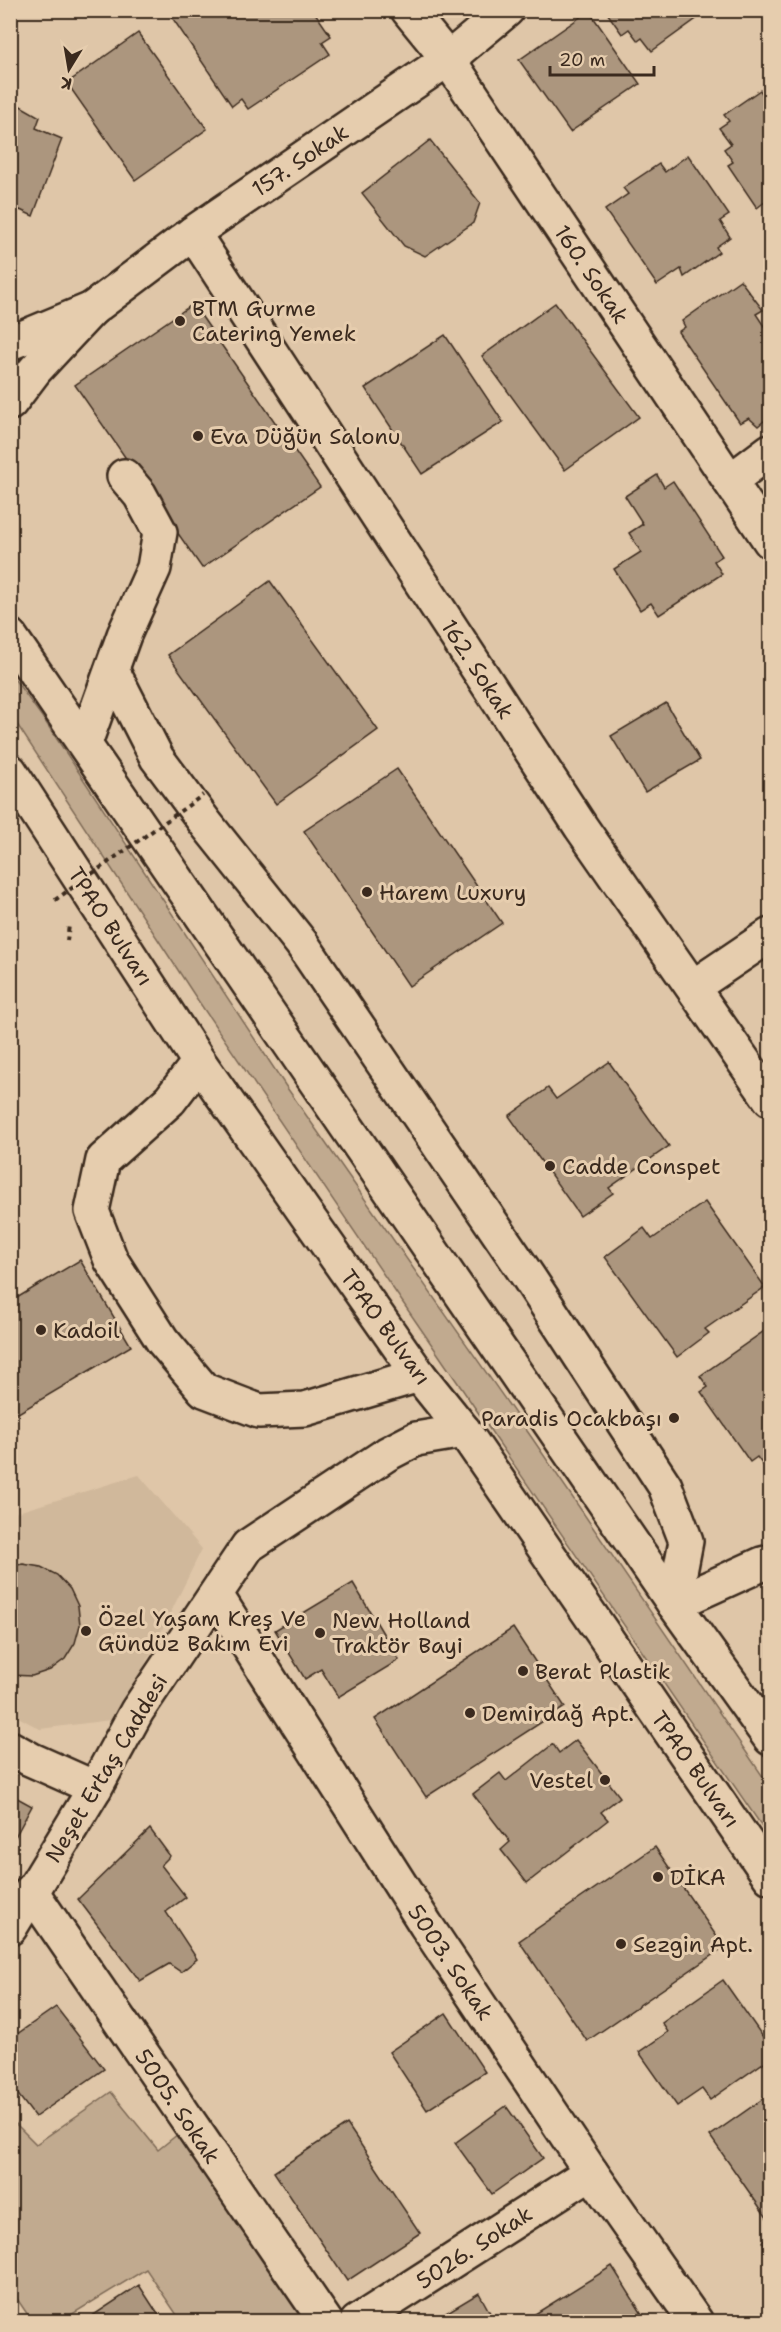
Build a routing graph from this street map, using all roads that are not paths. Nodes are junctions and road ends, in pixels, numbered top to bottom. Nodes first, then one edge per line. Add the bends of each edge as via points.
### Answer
1 (408, 10) edge
2 (507, 10) edge
3 (448, 59) junction
4 (193, 233) junction
5 (92, 309) junction
6 (10, 343) edge
7 (10, 403) edge
8 (771, 451) edge
9 (124, 476) dead end
10 (730, 481) junction
11 (771, 541) edge
12 (10, 636) edge
13 (112, 670) junction
14 (85, 743) junction
15 (10, 771) edge
16 (771, 935) edge
17 (693, 987) junction
18 (199, 1062) junction
19 (771, 1099) edge
20 (419, 1375) junction
21 (464, 1431) junction
22 (771, 1562) edge
23 (216, 1595) junction
24 (674, 1604) junction
25 (771, 1738) edge
26 (10, 1748) edge
27 (95, 1788) junction
28 (771, 1877) edge
29 (31, 1891) junction
30 (10, 1928) edge
31 (591, 2172) junction
32 (326, 2322) edge
33 (357, 2322) edge
34 (696, 2322) edge

1 - 3 main road, 160. Sokak
2 - 3 main road, 157. Sokak
3 - 4 main road, 157. Sokak
3 - 10 main road, 160. Sokak
4 - 5 main road, 157. Sokak
4 - 17 main road, 162. Sokak via 575,818
5 - 6 main road
5 - 7 main road
8 - 10 main road
9 - 13 main road via 160,531 154,568
10 - 11 main road, 160. Sokak
12 - 14 main road
13 - 14 main road
13 - 24 main road via 157,758 302,944 665,1486 686,1540
14 - 24 main road
15 - 18 main road, TPAO Bulvarı
16 - 17 main road
17 - 19 main road, 162. Sokak
18 - 20 main road, TPAO Bulvarı
18 - 20 main road via 170,1100 103,1160 92,1211 111,1260 162,1340 204,1390 259,1411 305,1409
20 - 21 main road, TPAO Bulvarı
21 - 23 main road, Neşet Ertaş Caddesi via 416,1438 387,1454 248,1546
21 - 28 main road, TPAO Bulvarı
22 - 24 main road
23 - 27 main road, Neşet Ertaş Caddesi via 137,1711
23 - 31 main road, 5003. Sokak via 426,1925
24 - 25 main road
26 - 27 main road
27 - 29 main road, Neşet Ertaş Caddesi
29 - 30 main road, Neşet Ertaş Caddesi
29 - 32 main road, 5005. Sokak
31 - 33 main road, 5026. Sokak
31 - 34 main road, 5003. Sokak

